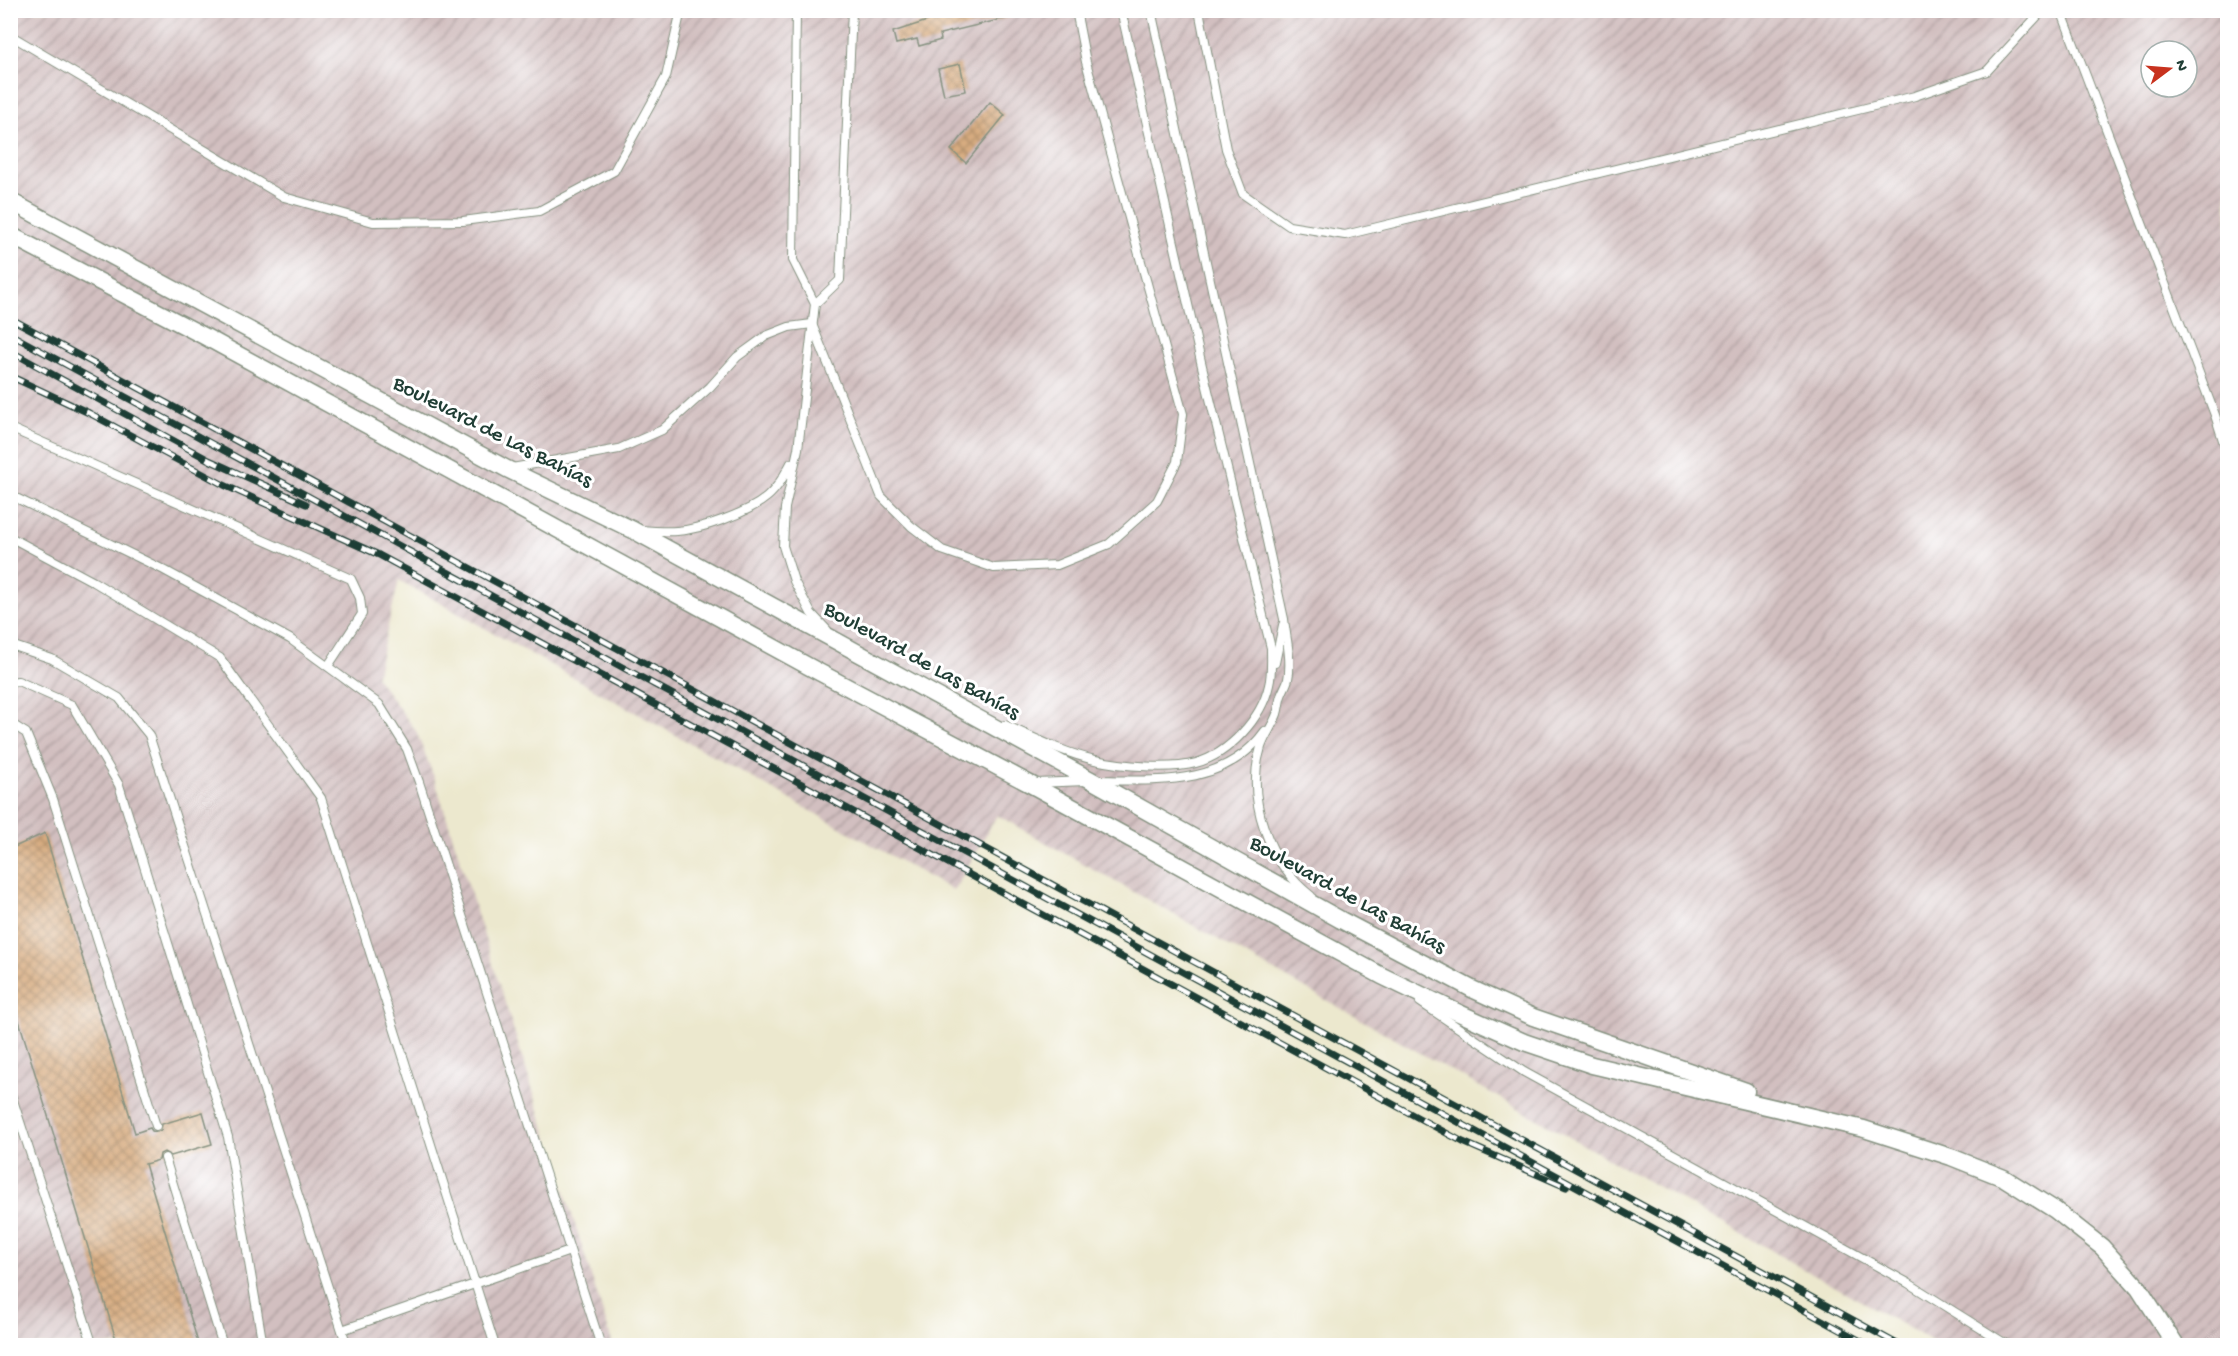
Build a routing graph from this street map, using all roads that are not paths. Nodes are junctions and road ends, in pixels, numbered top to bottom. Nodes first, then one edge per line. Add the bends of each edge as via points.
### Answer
1 (681, 10) edge
2 (796, 10) edge
3 (852, 10) edge
4 (1076, 10) edge
5 (1121, 10) edge
6 (1150, 10) edge
7 (1199, 10) edge
8 (2043, 10) edge
9 (2061, 10) edge
10 (10, 35) edge
11 (10, 201) edge
12 (10, 235) edge
13 (815, 304) junction
14 (812, 324) junction
15 (10, 428) edge
16 (798, 449) junction
17 (2228, 456) edge
18 (507, 469) junction
19 (10, 495) edge
20 (633, 530) junction
21 (10, 537) edge
22 (1284, 619) junction
23 (840, 644) junction
24 (10, 647) edge
25 (328, 666) junction
26 (899, 676) junction
27 (10, 682) edge
28 (1270, 684) junction
29 (1277, 713) junction
30 (10, 723) edge
31 (1091, 780) junction
32 (1030, 784) junction
33 (1341, 920) junction
34 (1382, 976) junction
35 (10, 1091) edge
36 (1829, 1120) junction
37 (156, 1126) dead end
38 (165, 1158) dead end
39 (570, 1251) junction
40 (475, 1283) junction
41 (342, 1330) junction
42 (93, 1346) edge
43 (223, 1346) edge
44 (263, 1346) edge
45 (347, 1346) edge
46 (495, 1346) edge
47 (601, 1346) edge
48 (2009, 1346) edge
49 (2176, 1346) edge

1 - 10 lane via 666,77 614,171 539,211 463,221 373,222 284,197
2 - 13 lane via 793,260
3 - 13 lane via 840,280
4 - 14 lane via 1089,73 1183,414 1177,462 1157,501 1109,544 1057,565 994,568 942,550 881,496
5 - 28 lane via 1271,648
6 - 22 lane
7 - 8 lane via 1226,149 1243,194 1289,226 1345,235 1915,96 1987,72
9 - 17 lane via 2216,415
11 - 18 street, Boulevard de Las Bahías
12 - 32 street, Boulevard de Las Bahías via 204,336
13 - 14 lane
14 - 16 lane
14 - 18 lane via 766,336 737,357 662,430 619,449
15 - 25 lane via 351,579 362,614
16 - 20 lane via 785,475 768,496 739,512 678,531
16 - 23 lane via 785,508 783,546 794,581 811,613
18 - 20 street, Boulevard de Las Bahías
19 - 25 lane via 164,570 290,639
20 - 23 street, Boulevard de Las Bahías
21 - 40 lane via 220,658 321,798
22 - 28 lane
22 - 29 lane via 1288,678
23 - 26 street, Boulevard de Las Bahías
24 - 41 lane via 52,659 119,698 149,735
25 - 39 lane via 379,704 406,749
26 - 28 lane via 1051,746 1096,760 1150,766 1198,763 1224,749 1249,725
26 - 31 street, Boulevard de Las Bahías
27 - 44 lane via 18,681 72,705 119,785 228,1137
29 - 31 lane via 1247,750 1205,775 1178,780
29 - 33 lane via 1261,747 1258,765 1257,790 1266,834 1287,873
30 - 37 lane via 26,733 53,799
31 - 32 lane
31 - 33 street, Boulevard de Las Bahías
32 - 34 street, Boulevard de Las Bahías
33 - 36 street, Boulevard de Las Bahías via 1533,1017
34 - 36 street, Boulevard de Las Bahías via 1524,1042 1592,1065
34 - 48 lane via 1524,1072 1908,1283
35 - 42 lane
36 - 49 street, Boulevard de Las Bahías via 1899,1139 2004,1178 2055,1210 2102,1247 2139,1288
38 - 43 lane
39 - 40 lane
39 - 47 lane
40 - 41 lane
40 - 46 lane
41 - 45 lane

